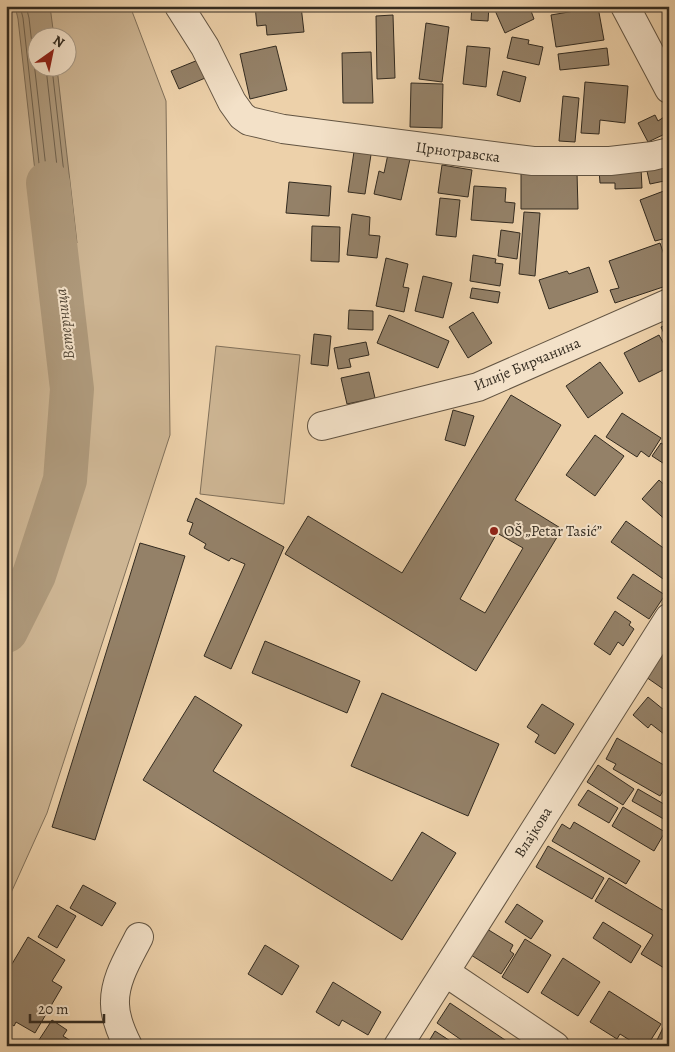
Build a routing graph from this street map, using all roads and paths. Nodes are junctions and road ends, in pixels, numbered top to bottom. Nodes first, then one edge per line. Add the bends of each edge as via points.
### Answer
1 (178, 6) edge
2 (625, 6) edge
3 (669, 89) edge
4 (669, 152) edge
5 (669, 302) edge
6 (322, 426) dead end
7 (669, 618) edge
8 (139, 937) dead end
9 (445, 972) junction
10 (128, 1046) edge
11 (398, 1046) edge
12 (555, 1046) edge

1 - 4 street, Црнотравска via 204,47 232,102 248,122 283,130 533,161 610,161
2 - 3 street
5 - 6 street, Илије Бирчанина via 478,387
7 - 9 street, Влајкова
8 - 10 street via 116,989 115,1005
9 - 11 street, Влајкова
9 - 12 street

